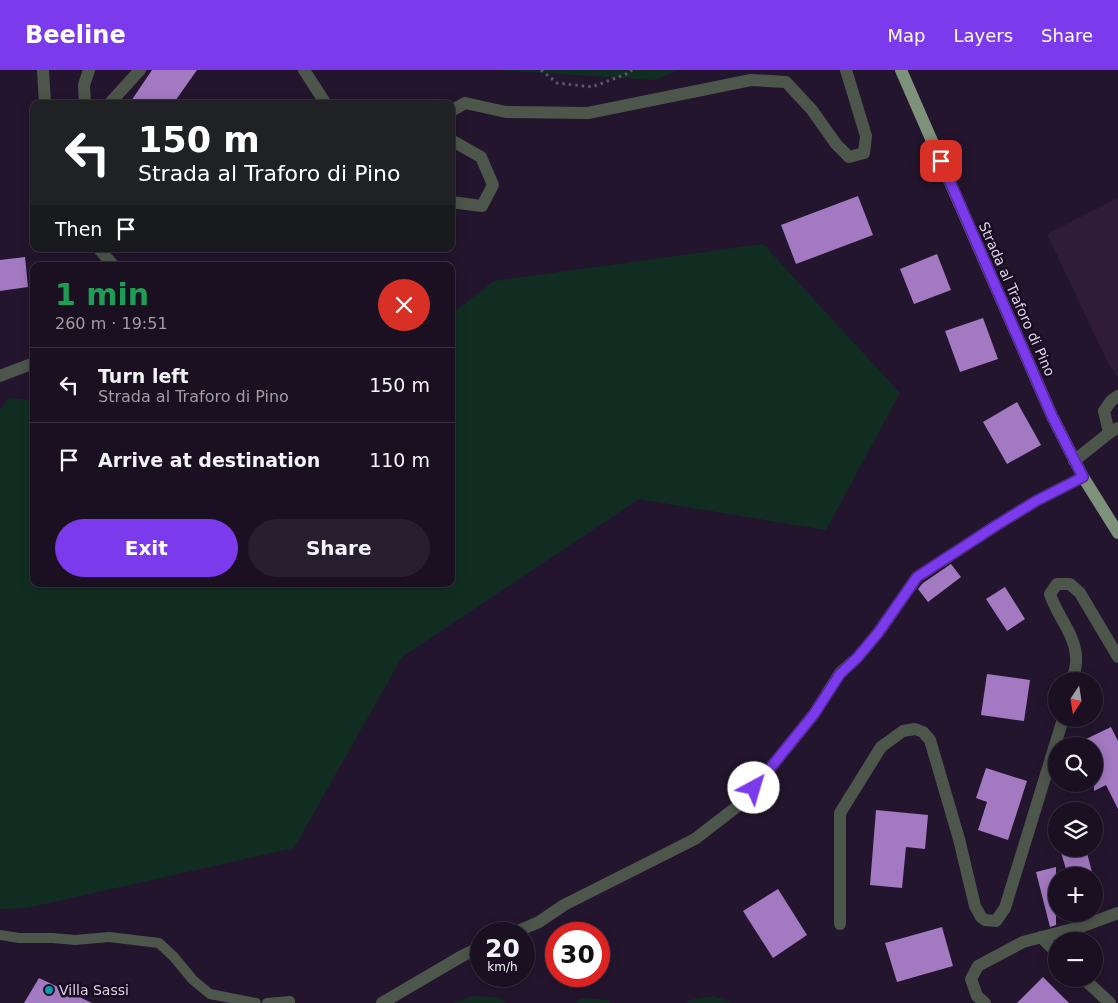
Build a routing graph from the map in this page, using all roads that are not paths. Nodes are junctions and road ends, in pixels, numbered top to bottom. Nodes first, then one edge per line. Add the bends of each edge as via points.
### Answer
1 (43, 70) edge
2 (89, 70) edge
3 (140, 70) edge
4 (304, 70) edge
5 (846, 70) edge
6 (901, 70) edge
7 (45, 100) edge
8 (85, 100) edge
9 (114, 100) edge
10 (323, 100) edge
11 (455, 108) edge
12 (455, 142) edge
13 (455, 203) edge
14 (102, 252) edge
15 (110, 262) edge
16 (30, 365) edge
17 (0, 376) edge
18 (1118, 396) edge
19 (1113, 431) edge
20 (1074, 461) junction
21 (1083, 477) junction
22 (1118, 534) edge
23 (1118, 656) edge
24 (1074, 672) edge
25 (1061, 728) edge
26 (1118, 913) edge
27 (535, 923) edge
28 (840, 924) dead end
29 (0, 935) edge
30 (1042, 937) junction
31 (1048, 943) edge
32 (470, 952) edge
33 (1093, 987) edge
34 (256, 1003) edge
35 (267, 1003) edge
36 (290, 1003) edge
37 (382, 1003) edge
38 (985, 1003) edge
39 (1110, 1003) edge

1 - 7 street
2 - 8 street via 84,85
3 - 9 street
4 - 10 street
5 - 11 street via 866,136 864,153 849,157 786,82 751,80 588,113 506,112 464,103
6 - 20 main road, Strada al Traforo di Pino
12 - 13 street via 481,157 492,185 482,206
14 - 15 street
16 - 17 street
18 - 19 street via 1104,411
19 - 20 street
20 - 21 main road, Strada al Traforo di Pino
21 - 22 main road, Strada al Traforo di Pino
21 - 27 street via 1036,501 917,577 878,633 840,674 814,714 743,802 695,839 564,905
23 - 24 street via 1080,593 1070,584 1056,584 1050,594 1073,644 1076,658
25 - 28 street via 1005,908 996,921 985,920 975,906 960,839 930,740 915,729 903,731 881,747 840,813
26 - 30 street
29 - 34 lane via 76,940 109,937 159,943 210,994
30 - 31 street
30 - 38 street via 1023,942 978,966 971,979 977,996
32 - 37 street
33 - 39 street
35 - 36 lane

